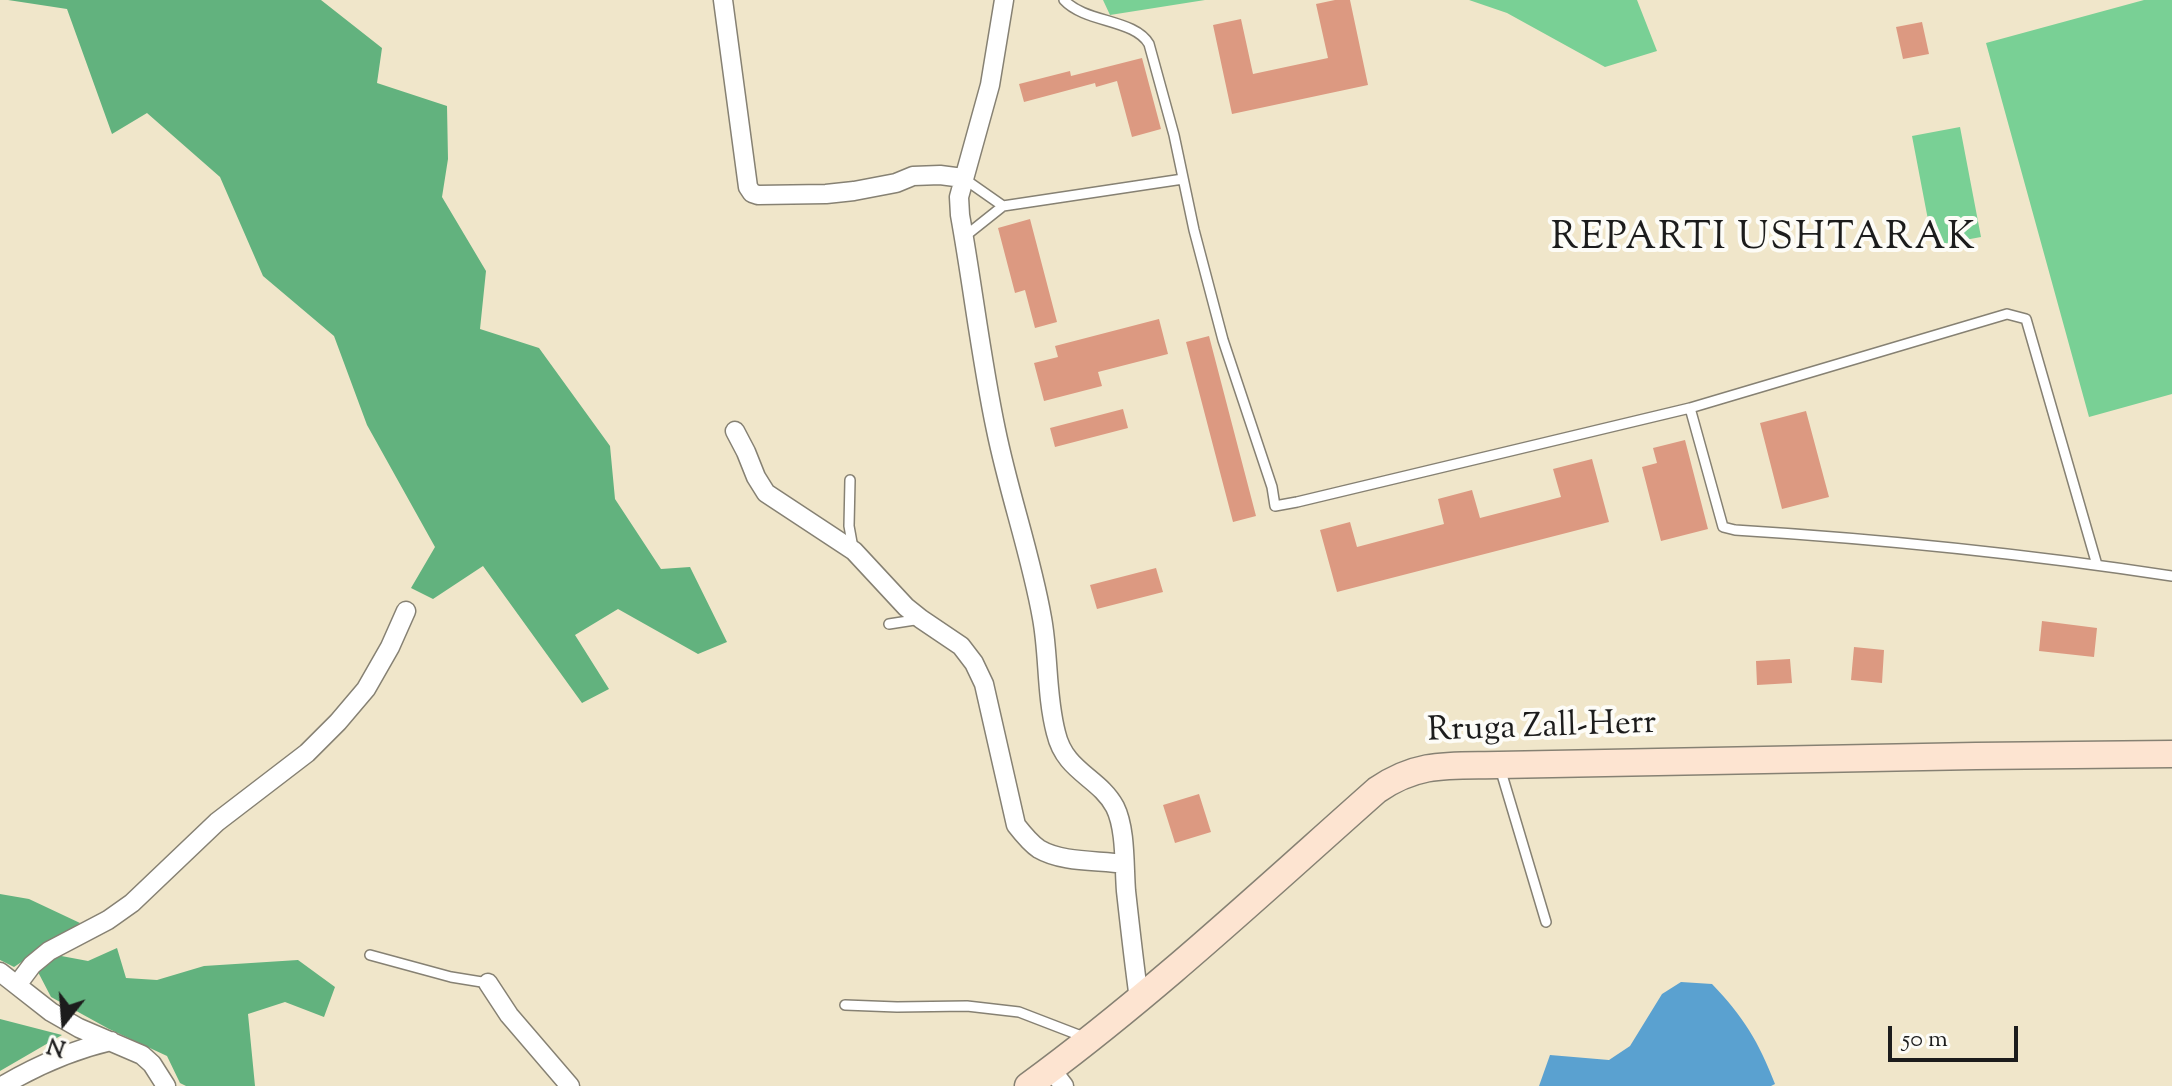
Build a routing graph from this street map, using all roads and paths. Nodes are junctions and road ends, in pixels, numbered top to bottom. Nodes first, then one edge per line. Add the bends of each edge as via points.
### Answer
1 (723, 0) edge
2 (1004, 0) edge
3 (1064, 0) edge
4 (963, 178) junction
5 (1183, 179) junction
6 (1003, 206) junction
7 (964, 237) junction
8 (1690, 408) junction
9 (735, 431) dead end
10 (850, 480) dead end
11 (854, 551) junction
12 (2097, 565) junction
13 (2172, 576) edge
14 (406, 611) dead end
15 (921, 619) junction
16 (889, 624) dead end
17 (2172, 754) edge
18 (1499, 765) junction
19 (1124, 864) junction
20 (1546, 922) dead end
21 (370, 955) dead end
22 (0, 972) edge
23 (488, 983) joint
24 (17, 985) junction
25 (1139, 999) junction
26 (845, 1005) dead end
27 (1091, 1039) junction
28 (111, 1041) junction
29 (1058, 1078) edge
30 (2, 1086) edge
31 (166, 1086) edge
32 (570, 1086) edge
33 (1028, 1086) edge

1 - 4 street via 752,193 826,194 874,189 913,176
2 - 4 street via 990,85
3 - 5 lane via 1081,14 1145,38
4 - 6 lane
4 - 7 street via 959,197
5 - 6 lane
5 - 8 lane via 1223,340 1275,506
6 - 7 lane
7 - 19 street via 996,432 1043,622 1056,732 1072,765 1107,795 1116,810
8 - 12 lane via 1723,527
8 - 12 lane via 2007,314 2026,319
9 - 11 street via 766,493
10 - 11 lane
11 - 15 street
12 - 13 lane
14 - 24 street via 366,689 307,753 217,822 132,903 49,951
15 - 16 lane
15 - 19 street via 961,646 974,663 984,684 1016,825 1027,839 1059,856
17 - 18 main road, Rruga Zall-Herr
18 - 20 lane
18 - 25 main road, Rruga Zall-Herr via 1435,766 1393,779
19 - 25 street
21 - 23 lane
22 - 24 street
23 - 32 street
24 - 28 street via 51,1012
25 - 27 main road, Rruga Zall-Herr
26 - 27 lane via 1019,1012
27 - 29 main road, Rruga Zall-Herr
28 - 30 street via 50,1061
28 - 31 street via 142,1055
29 - 33 main road, Rruga Zall-Herr

